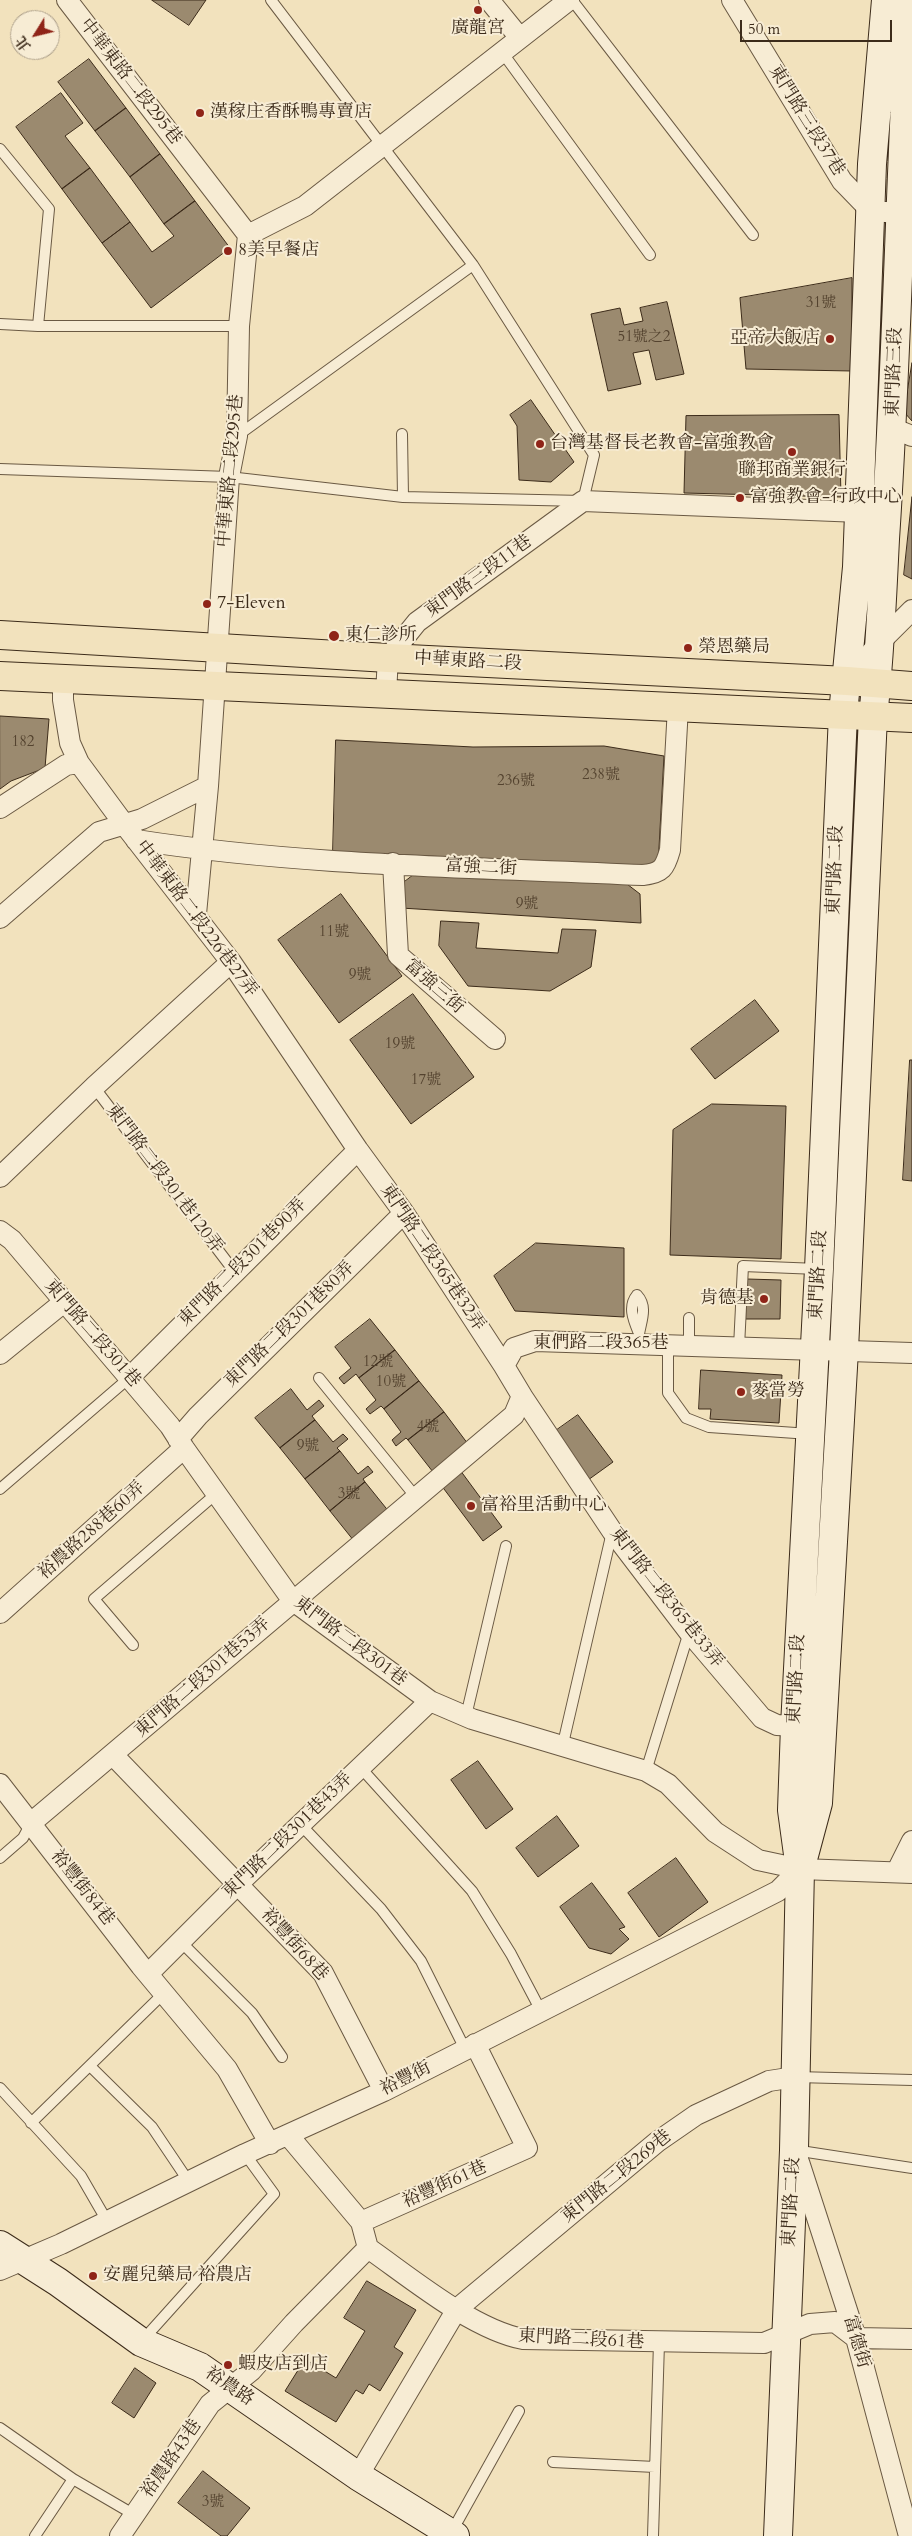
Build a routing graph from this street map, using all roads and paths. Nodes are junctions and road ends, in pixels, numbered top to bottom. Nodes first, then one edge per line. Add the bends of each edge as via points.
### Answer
1 (67, 0) edge
2 (271, 0) edge
3 (489, 0) edge
4 (570, 0) edge
5 (732, 0) edge
6 (886, 0) edge
7 (910, 0) edge
8 (520, 38) junction
9 (502, 52) junction
10 (381, 146) junction
11 (0, 149) edge
12 (871, 211) junction
13 (900, 214) junction
14 (248, 235) junction
15 (753, 235) dead end
16 (650, 255) dead end
17 (473, 265) junction
18 (0, 324) edge
19 (38, 326) junction
20 (239, 326) junction
21 (902, 432) edge
22 (402, 434) dead end
23 (237, 436) junction
24 (0, 469) edge
25 (229, 477) junction
26 (403, 497) junction
27 (583, 501) junction
28 (860, 512) junction
29 (912, 610) edge
30 (0, 635) edge
31 (881, 641) junction
32 (219, 647) junction
33 (388, 658) junction
34 (0, 676) edge
35 (63, 679) junction
36 (847, 681) junction
37 (876, 684) junction
38 (214, 685) junction
39 (912, 686) edge
40 (386, 693) junction
41 (678, 707) junction
42 (843, 714) junction
43 (873, 716) junction
44 (912, 718) edge
45 (79, 763) junction
46 (208, 786) junction
47 (0, 808) edge
48 (130, 832) junction
49 (203, 850) junction
50 (393, 863) junction
51 (196, 914) junction
52 (0, 918) edge
53 (231, 962) junction
54 (495, 1039) dead end
55 (94, 1087) junction
56 (358, 1150) junction
57 (0, 1177) edge
58 (404, 1213) junction
59 (0, 1231) edge
60 (819, 1269) junction
61 (234, 1271) junction
62 (64, 1302) junction
63 (689, 1318) dead end
64 (668, 1344) junction
65 (689, 1345) junction
66 (739, 1347) junction
67 (815, 1349) junction
68 (844, 1350) junction
69 (912, 1353) edge
70 (0, 1354) edge
71 (504, 1366) junction
72 (129, 1378) junction
73 (319, 1378) dead end
74 (522, 1396) junction
75 (810, 1434) junction
76 (181, 1444) junction
77 (0, 1489) edge
78 (217, 1494) junction
79 (415, 1496) junction
80 (612, 1531) junction
81 (506, 1546) dead end
82 (292, 1600) junction
83 (0, 1613) edge
84 (689, 1632) junction
85 (132, 1645) dead end
86 (430, 1701) junction
87 (466, 1716) junction
88 (795, 1726) junction
89 (562, 1748) junction
90 (113, 1755) junction
91 (360, 1767) junction
92 (646, 1771) junction
93 (0, 1784) edge
94 (31, 1823) junction
95 (300, 1824) junction
96 (912, 1841) edge
97 (0, 1858) edge
98 (800, 1869) junction
99 (904, 1872) edge
100 (238, 1884) junction
101 (180, 1941) junction
102 (148, 1974) junction
103 (164, 1993) junction
104 (541, 2011) junction
105 (470, 2047) junction
106 (282, 2057) dead end
107 (90, 2066) junction
108 (795, 2077) junction
109 (912, 2080) edge
110 (0, 2088) edge
111 (384, 2091) junction
112 (31, 2123) junction
113 (279, 2139) junction
114 (794, 2150) junction
115 (245, 2154) junction
116 (912, 2168) edge
117 (189, 2182) junction
118 (106, 2221) junction
119 (361, 2222) junction
120 (368, 2248) junction
121 (8, 2258) edge
122 (457, 2309) junction
123 (786, 2336) junction
124 (856, 2338) junction
125 (912, 2339) edge
126 (141, 2342) junction
127 (659, 2343) junction
128 (230, 2389) junction
129 (519, 2411) dead end
130 (0, 2428) edge
131 (552, 2462) dead end
132 (655, 2467) junction
133 (358, 2476) junction
134 (73, 2479) junction
135 (133, 2514) junction
136 (452, 2535) edge
137 (35, 2536) edge
138 (120, 2536) edge
139 (653, 2536) edge
140 (778, 2536) edge
141 (909, 2536) edge

1 - 14 street, 中華東路二段295巷
2 - 10 lane
3 - 8 street
4 - 8 street
4 - 15 lane
5 - 12 street, 東門路三段37巷 via 842,181
6 - 12 main road, 東門路三段
7 - 13 main road, 東門路三段
8 - 9 street
9 - 10 street
9 - 16 lane
10 - 14 street via 305,206
10 - 17 lane
11 - 19 lane via 49,209
12 - 13 street
12 - 28 main road, 東門路三段
13 - 21 main road, 東門路三段
14 - 20 street, 中華東路二段295巷
17 - 23 lane
17 - 27 lane via 594,455
18 - 19 lane
19 - 20 lane
20 - 23 street, 中華東路二段295巷
21 - 31 main road, 東門路三段
22 - 26 lane
23 - 25 street, 中華東路二段295巷
24 - 25 lane
25 - 26 lane
25 - 32 street, 中華東路二段295巷
26 - 27 lane
27 - 28 street
27 - 33 street, 東門路三段11巷 via 417,622
28 - 36 main road, 東門路三段
29 - 31 street
30 - 32 main road, 中華東路二段
31 - 36 street
31 - 37 main road, 東門路三段
32 - 33 main road, 中華東路二段
32 - 38 street, 中華東路二段295巷
33 - 36 main road, 中華東路二段
33 - 40 street
34 - 35 main road, 中華東路二段
35 - 38 main road, 中華東路二段
35 - 45 street, 中華東路二段226巷27弄 via 70,743
36 - 37 main road, 中華東路二段
36 - 42 main road, 東門路二段
37 - 39 main road, 中華東路二段
37 - 43 main road, 東門路二段
38 - 40 main road, 中華東路二段
38 - 46 street, 中華東路二段295巷
40 - 41 main road, 中華東路二段
41 - 42 main road, 中華東路二段
41 - 50 street, 富強二街 via 670,850 666,865 656,874
42 - 43 main road, 中華東路二段
42 - 60 main road, 東門路二段
43 - 44 main road, 中華東路二段
43 - 68 main road, 東門路二段
45 - 47 street via 66,765
45 - 48 street, 中華東路二段226巷27弄
46 - 48 street via 142,819
46 - 49 street, 中華東路二段295巷
48 - 49 street, 富強二街
48 - 51 street, 中華東路二段226巷27弄
48 - 52 street via 98,832
49 - 50 street, 富強二街
49 - 51 street, 中華東路二段295巷
50 - 54 street, 富強三街 via 398,955
51 - 53 street, 中華東路二段226巷27弄
53 - 55 street, 東門路二段301巷120弄
53 - 56 street, 中華東路二段226巷27弄
55 - 57 street, 東門路二段301巷120弄
55 - 61 lane, 東門路二段301巷120弄
56 - 58 street, 東門路二段365巷32弄
56 - 61 street, 東門路二段301巷90弄
58 - 71 street, 東門路二段365巷32弄
58 - 76 street, 東門路二段301巷80弄 via 198,1416
59 - 62 street, 東門路二段301巷 via 12,1240
60 - 66 lane via 743,1266
60 - 67 main road, 東門路二段
61 - 72 street, 東門路二段301巷90弄
62 - 70 street
62 - 72 street, 東門路二段301巷
63 - 65 lane
64 - 65 street, 東們路二段365巷
64 - 71 street, 東們路二段365巷 via 638,1337 535,1341 514,1348
64 - 75 lane via 668,1393 686,1418 709,1427
65 - 66 street, 東們路二段365巷
66 - 67 street, 東們路二段365巷
67 - 68 street, 東們路二段365巷
67 - 75 main road, 東門路二段
68 - 69 street, 東們路二段365巷
68 - 98 main road, 東門路二段 via 818,1804
71 - 74 street
72 - 76 street, 東門路二段301巷
72 - 77 lane
73 - 79 lane
74 - 79 street via 514,1415
74 - 80 street, 東門路二段365巷33弄
75 - 88 main road, 東門路二段
76 - 78 street, 東門路二段301巷
76 - 83 street, 裕農路288巷60弄
78 - 82 street, 東門路二段301巷
78 - 85 lane via 94,1599
79 - 82 street
80 - 84 street, 東門路二段365巷33弄
80 - 89 lane
81 - 87 lane
82 - 86 street, 東門路二段301巷
82 - 90 street, 東門路二段301巷53弄
84 - 88 street, 東門路二段365巷33弄 via 762,1718 777,1726
84 - 92 lane
86 - 87 street, 東門路二段301巷
86 - 91 street, 東門路二段301巷43弄
87 - 89 street, 東門路二段301巷
88 - 98 main road, 東門路二段 via 792,1810
89 - 92 street, 東門路二段301巷
90 - 94 street, 東門路二段301巷53弄
90 - 100 street
91 - 95 street, 東門路二段301巷43弄
91 - 104 lane via 472,1891
92 - 98 street, 東門路二段301巷 via 668,1784 715,1832 758,1860
93 - 94 street, 裕豐街84巷
94 - 97 lane via 23,1838
94 - 102 street, 裕豐街84巷
95 - 100 street, 東門路二段301巷43弄
95 - 105 lane via 381,1910 421,1961
96 - 99 street
98 - 99 street, 東門路二段301巷
98 - 104 street, 裕豐街 via 778,1891
98 - 108 main road, 東門路二段
100 - 101 street, 東門路二段301巷43弄
100 - 111 street, 裕豐街68巷 via 323,1973
101 - 102 street, 東門路二段301巷43弄
101 - 106 lane via 252,2013
102 - 103 street, 裕豐街84巷
103 - 107 lane
103 - 113 street, 裕豐街84巷
104 - 105 street, 裕豐街
105 - 111 street, 裕豐街
105 - 119 street, 裕豐街61巷 via 526,2148
107 - 112 lane
107 - 117 lane via 152,2127
108 - 109 lane
108 - 114 main road, 東門路二段
108 - 122 street, 東門路二段269巷 via 769,2081 696,2115 656,2142
110 - 112 lane
111 - 113 street, 裕豐街
112 - 118 lane via 81,2176
113 - 115 street, 裕豐街
113 - 119 street
114 - 116 lane
114 - 123 main road, 東門路二段
114 - 124 street, 富德街
115 - 117 street, 裕豐街
115 - 126 lane via 274,2194
117 - 118 street, 裕豐街
118 - 121 street, 裕豐街 via 56,2246
119 - 120 street
120 - 122 street, 東門路二段61巷
120 - 128 street, 裕農路43巷
121 - 126 main road, 裕農路 via 58,2282
122 - 127 street, 東門路二段61巷 via 504,2335 523,2339
122 - 133 street, 東門路二段269巷
123 - 124 street, 東門路二段61巷 via 810,2324 835,2322
123 - 127 street, 東門路二段61巷 via 764,2343
123 - 140 main road, 東門路二段
124 - 125 street
124 - 141 street, 富德街
126 - 128 main road, 裕農路 via 200,2367
127 - 132 lane
128 - 133 main road, 裕農路
128 - 135 street, 裕農路43巷 via 210,2404
129 - 136 lane
130 - 134 lane
131 - 132 lane
132 - 139 lane
133 - 136 main road, 裕農路
134 - 135 lane
134 - 137 lane
135 - 138 street, 裕農路43巷

